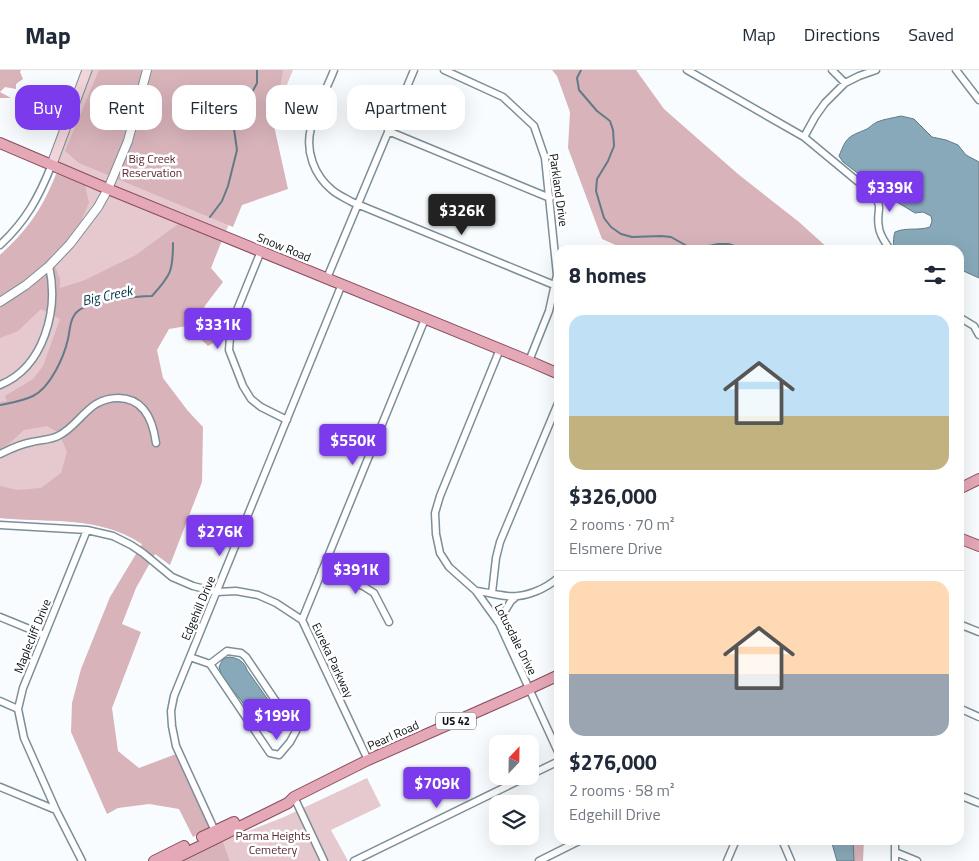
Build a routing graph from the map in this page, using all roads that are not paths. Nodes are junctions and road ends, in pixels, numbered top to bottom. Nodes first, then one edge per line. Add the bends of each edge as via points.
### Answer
1 (87, 70) edge
2 (147, 70) edge
3 (334, 70) edge
4 (414, 70) edge
5 (444, 70) edge
6 (686, 70) edge
7 (832, 70) edge
8 (876, 70) edge
9 (956, 70) edge
10 (845, 83) junction
11 (979, 100) edge
12 (388, 131) junction
13 (804, 137) junction
14 (0, 143) edge
15 (52, 164) junction
16 (108, 189) junction
17 (550, 198) junction
18 (358, 204) junction
19 (0, 245) edge
20 (554, 245) edge
21 (887, 245) edge
22 (261, 251) junction
23 (49, 266) junction
24 (327, 278) junction
25 (342, 284) junction
26 (554, 285) edge
27 (554, 297) edge
28 (0, 302) edge
29 (425, 319) junction
30 (964, 320) edge
31 (977, 326) edge
32 (979, 335) edge
33 (500, 349) junction
34 (529, 361) junction
35 (554, 372) edge
36 (0, 385) edge
37 (554, 413) edge
38 (287, 420) junction
39 (156, 442) dead end
40 (0, 454) edge
41 (979, 479) edge
42 (964, 486) edge
43 (0, 524) edge
44 (87, 530) junction
45 (964, 540) edge
46 (979, 546) edge
47 (322, 570) junction
48 (554, 581) edge
49 (476, 591) junction
50 (217, 592) junction
51 (492, 593) junction
52 (517, 596) junction
53 (0, 617) edge
54 (302, 620) junction
55 (389, 622) dead end
56 (498, 622) junction
57 (964, 626) edge
58 (979, 632) edge
59 (44, 635) junction
60 (190, 656) junction
61 (210, 664) junction
62 (554, 677) edge
63 (529, 689) junction
64 (0, 701) edge
65 (18, 709) junction
66 (964, 710) edge
67 (979, 717) edge
68 (554, 743) edge
69 (368, 760) junction
70 (554, 764) edge
71 (539, 771) edge
72 (510, 785) edge
73 (0, 787) edge
74 (294, 797) junction
75 (964, 797) edge
76 (979, 803) edge
77 (56, 810) junction
78 (215, 831) junction
79 (571, 845) edge
80 (734, 845) edge
81 (784, 845) edge
82 (896, 845) edge
83 (895, 852) junction
84 (82, 861) edge
85 (154, 861) edge
86 (170, 861) edge
87 (324, 861) edge
88 (354, 861) edge
89 (539, 861) edge
90 (727, 861) edge
91 (792, 861) edge
92 (895, 861) edge
93 (916, 861) edge

1 - 15 main road
2 - 16 street via 128,141
3 - 18 street via 311,126 310,155 326,185
4 - 12 street
5 - 17 street, Parkland Drive via 503,97 534,126 545,158
6 - 13 street
7 - 10 street
8 - 10 street
9 - 11 street
10 - 13 street via 815,117
12 - 17 street
12 - 18 street
13 - 21 street via 876,198 879,231
14 - 15 main road, Snow Road
15 - 16 main road, Snow Road
15 - 19 street via 35,202
16 - 22 main road, Snow Road
16 - 23 street via 86,224
17 - 20 street, Parkland Drive
18 - 24 street
18 - 26 street
22 - 24 main road, Snow Road
22 - 38 street via 231,324 228,350 251,399
23 - 28 street
23 - 36 street via 52,284 50,312 42,342 25,369
24 - 25 main road, Snow Road
25 - 29 main road, Snow Road
25 - 38 street, Edgehill Drive
27 - 34 street, Parkland Drive
29 - 33 main road, Snow Road
29 - 47 street
30 - 31 street
31 - 32 street
33 - 34 main road, Snow Road
33 - 49 street, Lotusdale Drive via 435,513 440,553 449,567
34 - 35 main road, Snow Road
37 - 51 street via 500,542
38 - 50 street, Edgehill Drive
39 - 40 street via 151,420 136,402 112,398 95,405 60,436 24,444
41 - 42 main road
43 - 44 street, Eureka Parkway
44 - 50 street, Eureka Parkway via 131,545 172,577
44 - 59 street, Maplecliff Drive
45 - 46 main road
47 - 54 street
47 - 55 street via 374,592
48 - 52 street via 529,594
49 - 51 street
49 - 56 street, Lotusdale Drive
50 - 54 street, Eureka Parkway via 258,595
50 - 60 street, Edgehill Drive
51 - 52 street
52 - 56 street
53 - 59 street
54 - 69 street, Eureka Parkway
56 - 63 street, Lotusdale Drive
57 - 58 street
59 - 65 street, Maplecliff Drive
60 - 61 street
60 - 78 street, Edgehill Drive via 174,696 172,726 176,746
61 - 61 street via 227,651 246,657 296,730 278,755 270,753
62 - 63 main road, Pearl Road / US 42
63 - 68 street, Lotusdale Drive
63 - 69 main road, Pearl Road / US 42
64 - 65 street
65 - 77 street, Maplecliff Drive via 24,738
66 - 67 street
69 - 74 main road, Pearl Road / US 42
70 - 71 street
72 - 88 street
73 - 77 street
74 - 78 main road, Pearl Road / US 42 via 285,797
74 - 86 main road, Pearl Road / US 42 via 288,803
74 - 87 street
75 - 76 street
77 - 84 street, Maplecliff Drive
78 - 85 main road, Pearl Road / US 42
79 - 89 street
80 - 90 street
81 - 91 street
82 - 83 street
83 - 92 street
83 - 93 street

